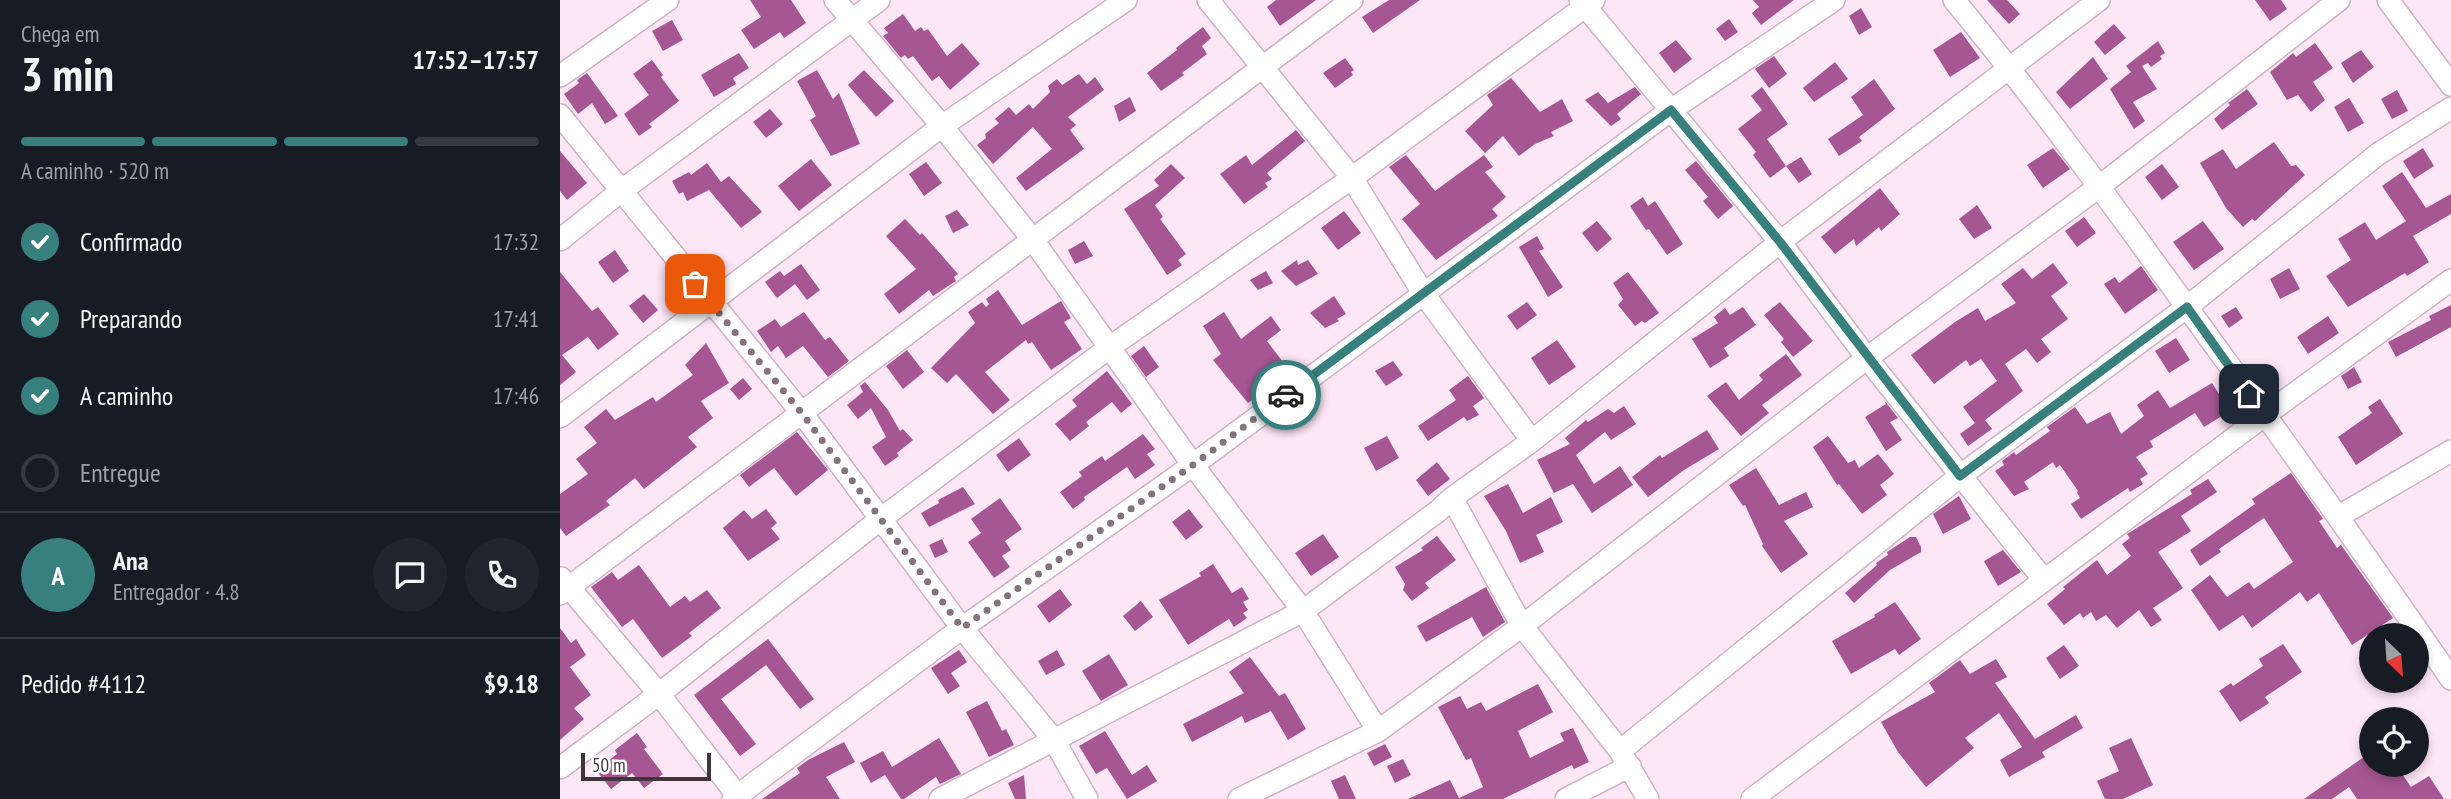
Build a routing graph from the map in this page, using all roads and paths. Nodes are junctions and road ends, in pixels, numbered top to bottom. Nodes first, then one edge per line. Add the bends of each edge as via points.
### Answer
1 (668, 0) edge
2 (835, 0) edge
3 (879, 0) edge
4 (1126, 0) edge
5 (1208, 0) edge
6 (1352, 0) edge
7 (1834, 0) edge
8 (1954, 0) edge
9 (2099, 0) edge
10 (2339, 0) edge
11 (2388, 0) edge
12 (1586, 2) edge
13 (850, 19) junction
14 (1263, 68) junction
15 (2010, 68) junction
16 (560, 76) edge
17 (2451, 85) edge
18 (2451, 108) edge
19 (1671, 110) junction
20 (560, 114) edge
21 (942, 126) junction
22 (1352, 178) junction
23 (2100, 186) junction
24 (621, 191) junction
25 (560, 240) edge
26 (1032, 240) junction
27 (1780, 242) junction
28 (2451, 280) edge
29 (1423, 293) junction
30 (710, 302) junction
31 (2187, 307) junction
32 (1110, 347) junction
33 (1867, 358) junction
34 (801, 412) junction
35 (2265, 415) junction
36 (560, 417) edge
37 (1532, 441) junction
38 (2451, 451) edge
39 (1193, 465) junction
40 (1960, 476) junction
41 (1452, 498) junction
42 (2339, 516) junction
43 (882, 518) junction
44 (2044, 580) junction
45 (563, 586) edge
46 (1303, 611) junction
47 (1522, 626) junction
48 (962, 628) junction
49 (2451, 678) edge
50 (659, 694) junction
51 (1378, 731) junction
52 (1054, 740) junction
53 (1625, 759) junction
54 (560, 768) edge
55 (736, 798) edge
56 (940, 799) edge
57 (1087, 799) edge
58 (1239, 799) edge
59 (1566, 799) edge
60 (1648, 799) edge
61 (1752, 799) edge

1 - 16 street
2 - 13 street
3 - 13 street
4 - 21 street
5 - 14 street
6 - 14 street
7 - 19 street
8 - 15 street
9 - 15 street
10 - 23 street
11 - 17 street
12 - 19 street
12 - 22 street
13 - 21 street
13 - 24 street
14 - 22 street
14 - 26 street
15 - 23 street
15 - 27 street
18 - 31 street via 2378,154
19 - 27 street
19 - 29 street
20 - 24 street
21 - 26 street
21 - 30 street
22 - 29 street
22 - 32 street
23 - 31 street
23 - 33 street
24 - 25 street
24 - 30 street
26 - 32 street
26 - 34 street
27 - 33 street
27 - 37 street
28 - 35 street
29 - 37 street
29 - 39 street
30 - 34 street
30 - 36 street
31 - 35 street
31 - 40 street
32 - 39 street
32 - 43 street
33 - 40 street
33 - 47 street
34 - 43 street
34 - 45 street
35 - 42 street
35 - 44 street
37 - 41 street
38 - 42 street
39 - 46 street
39 - 48 street
40 - 44 street
40 - 53 street
41 - 46 street
41 - 47 street
42 - 49 street
43 - 48 street
43 - 50 street
44 - 61 street
45 - 50 street
46 - 51 street
46 - 52 street
47 - 51 street
47 - 53 street
48 - 52 street
48 - 55 street
50 - 54 street
50 - 55 street
51 - 58 street
52 - 56 street
52 - 57 street
53 - 59 street
53 - 60 street

